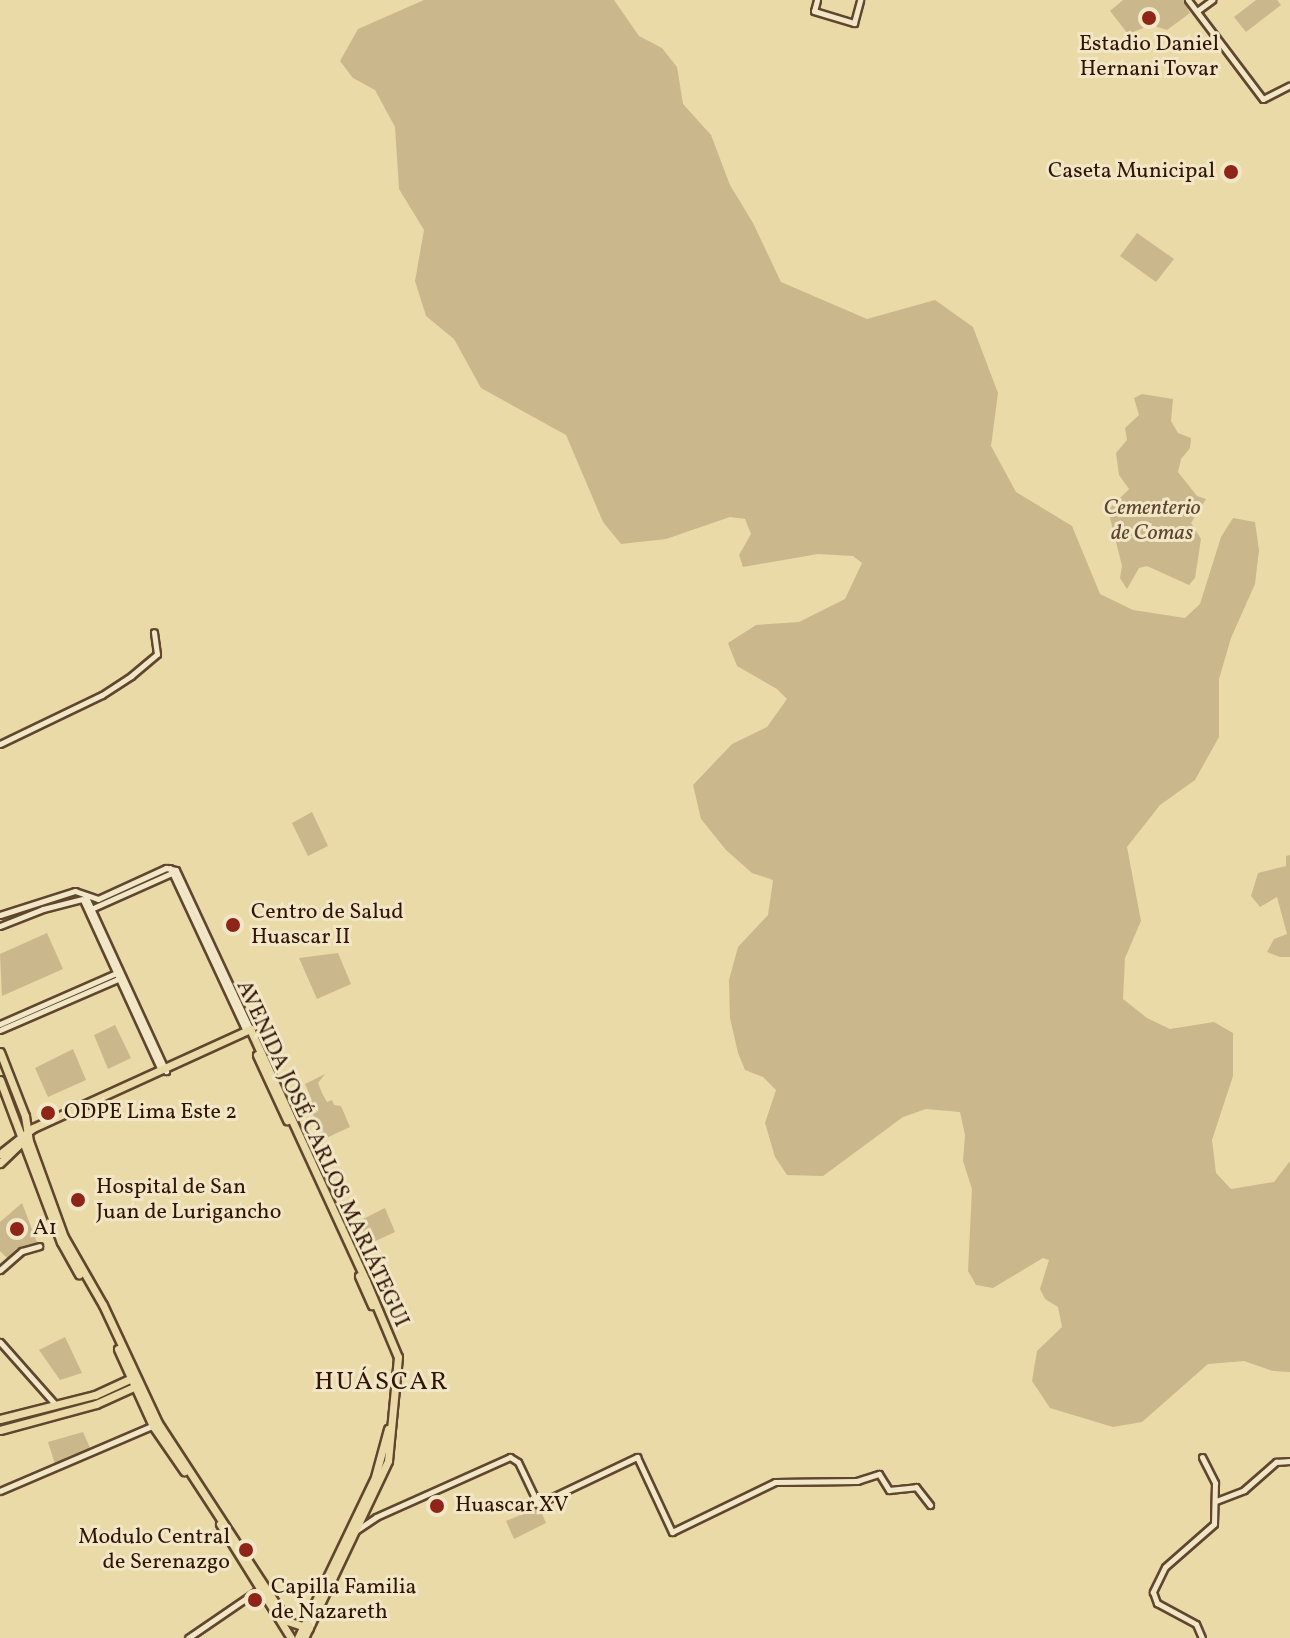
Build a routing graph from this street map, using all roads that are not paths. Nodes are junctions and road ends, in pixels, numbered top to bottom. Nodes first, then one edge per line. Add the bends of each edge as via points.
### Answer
1 (817, 0) edge
2 (860, 0) edge
3 (1188, 0) edge
4 (1212, 0) edge
5 (1197, 11) junction
6 (1290, 85) edge
7 (154, 632) dead end
8 (0, 744) edge
9 (173, 870) junction
10 (84, 898) junction
11 (89, 908) junction
12 (0, 915) edge
13 (0, 926) edge
14 (120, 975) junction
15 (53, 1004) junction
16 (0, 1024) edge
17 (0, 1030) edge
18 (248, 1032) junction
19 (0, 1052) edge
20 (164, 1070) junction
21 (0, 1080) edge
22 (25, 1116) junction
23 (15, 1119) junction
24 (25, 1136) junction
25 (0, 1154) edge
26 (0, 1163) edge
27 (39, 1246) dead end
28 (0, 1270) edge
29 (0, 1342) edge
30 (136, 1381) junction
31 (56, 1405) junction
32 (0, 1419) edge
33 (155, 1424) junction
34 (0, 1430) edge
35 (1202, 1457) dead end
36 (1290, 1461) edge
37 (0, 1491) edge
38 (1216, 1501) junction
39 (365, 1505) junction
40 (930, 1505) dead end
41 (376, 1517) junction
42 (357, 1530) junction
43 (347, 1538) junction
44 (263, 1588) junction
45 (306, 1626) junction
46 (190, 1638) edge
47 (291, 1638) edge
48 (298, 1638) edge
49 (304, 1638) edge
50 (1202, 1638) edge

1 - 2 street via 814,11 854,23
3 - 5 street
4 - 5 street
5 - 6 street via 1263,99
7 - 8 street via 156,657 102,695
9 - 10 street via 101,898
9 - 11 street
9 - 18 street, AVENIDA JOSÉ CARLOS MARIÁTEGUI
10 - 11 street
10 - 12 street via 80,891 61,894
10 - 13 street
11 - 14 street
14 - 15 street
14 - 20 street
15 - 16 street
15 - 17 street
18 - 20 main road
18 - 39 main road, AVENIDA JOSÉ CARLOS MARIÁTEGUI via 398,1362 388,1461
19 - 22 main road
20 - 24 main road
21 - 23 main road
22 - 23 main road
22 - 24 main road
23 - 24 main road
24 - 25 main road
24 - 26 main road
24 - 30 main road via 58,1227
27 - 28 street via 22,1251
29 - 31 street
30 - 31 main road
30 - 33 main road
30 - 34 main road via 96,1404
31 - 32 main road
33 - 37 street
33 - 44 main road
35 - 38 street via 1215,1483
36 - 38 street via 1276,1462 1244,1490
38 - 50 street via 1212,1528 1165,1567 1153,1586 1157,1603 1196,1624
39 - 41 street
39 - 42 main road, AVENIDA JOSÉ CARLOS MARIÁTEGUI
39 - 43 main road, AVENIDA JOSÉ CARLOS MARIÁTEGUI
40 - 41 street via 916,1487 889,1490 879,1474 857,1481 775,1482 672,1532 637,1457 538,1504 518,1462 510,1457
41 - 42 street
42 - 43 street
42 - 45 main road, AVENIDA JOSÉ CARLOS MARIÁTEGUI
43 - 45 main road, AVENIDA JOSÉ CARLOS MARIÁTEGUI
44 - 45 main road via 289,1624
44 - 46 street
44 - 47 main road
45 - 48 main road, AVENIDA JOSÉ CARLOS MARIÁTEGUI
45 - 49 main road, AVENIDA JOSÉ CARLOS MARIÁTEGUI

